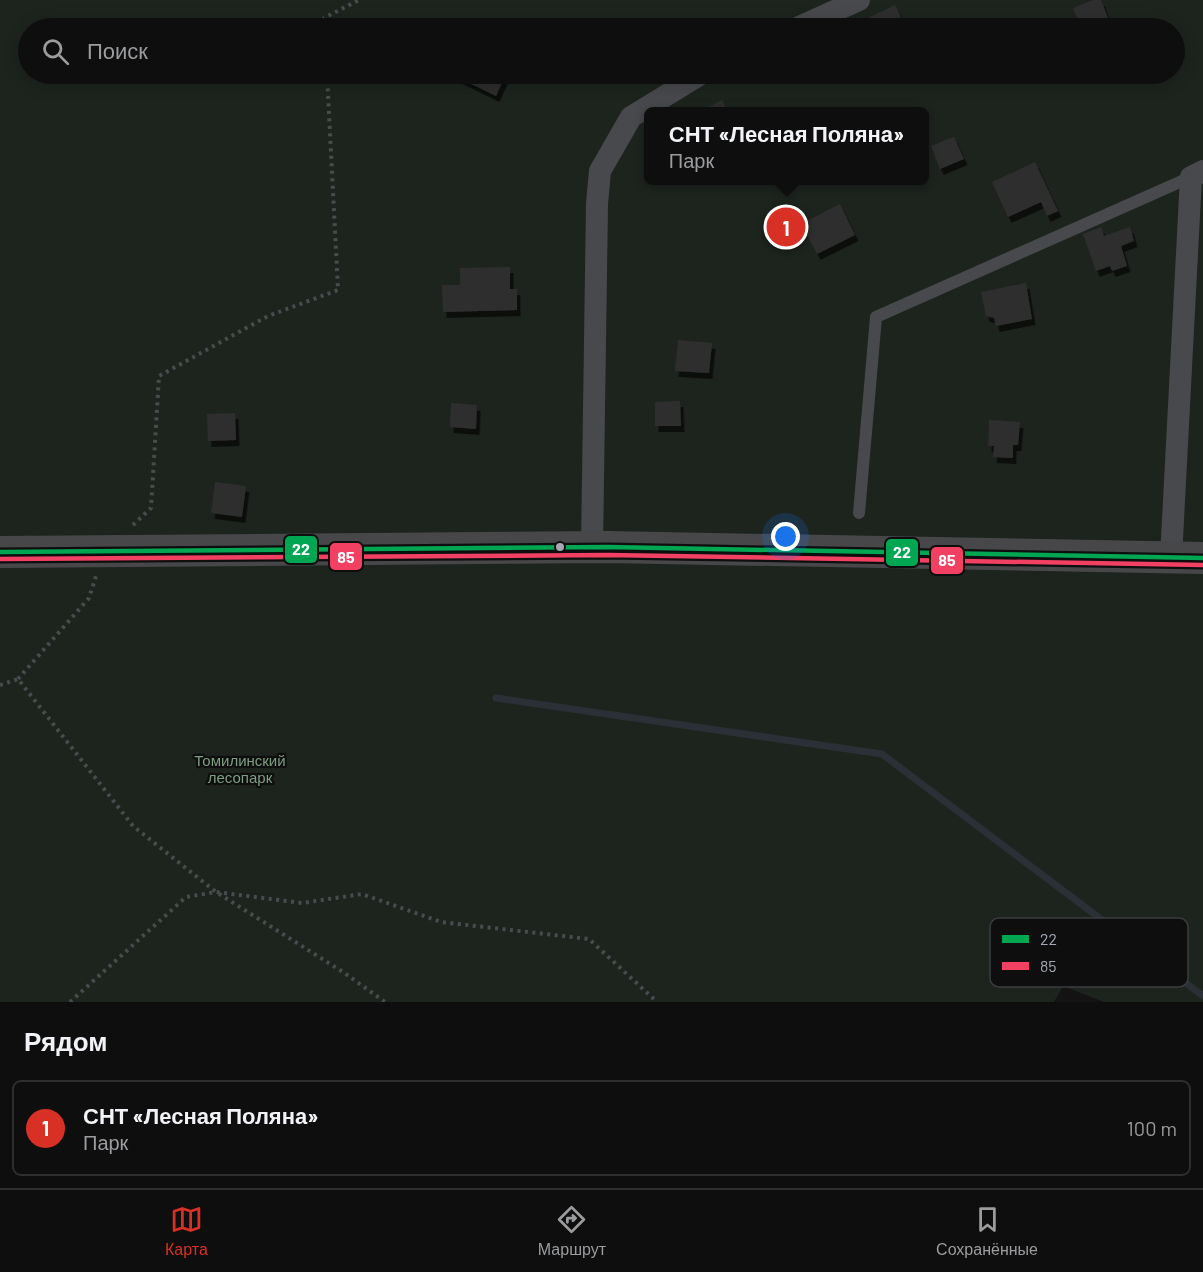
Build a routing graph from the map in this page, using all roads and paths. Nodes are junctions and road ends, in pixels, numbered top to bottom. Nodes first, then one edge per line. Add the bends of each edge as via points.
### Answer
1 (359, 0) edge
2 (859, 0) edge
3 (324, 18) edge
4 (819, 18) edge
5 (328, 84) edge
6 (684, 84) edge
7 (647, 107) edge
8 (644, 109) edge
9 (1197, 174) edge
10 (859, 513) dead end
11 (592, 548) junction
12 (105, 551) junction
13 (0, 552) edge
14 (1171, 558) junction
15 (1203, 558) edge
16 (18, 679) junction
17 (0, 685) edge
18 (216, 892) junction
19 (70, 1002) edge
20 (385, 1002) edge
21 (657, 1002) edge

1 - 3 path
2 - 4 street
5 - 12 path via 338,290 268,316 159,376 151,508
6 - 7 street
8 - 11 street via 631,117 600,171 596,216
9 - 10 lane via 876,317
9 - 14 street
11 - 12 main road
11 - 14 main road
12 - 13 main road
12 - 16 path via 89,598
14 - 15 main road
16 - 17 path
16 - 18 path via 133,826
18 - 19 path via 186,897
18 - 20 path
18 - 21 path via 302,903 362,894 441,922 589,939

